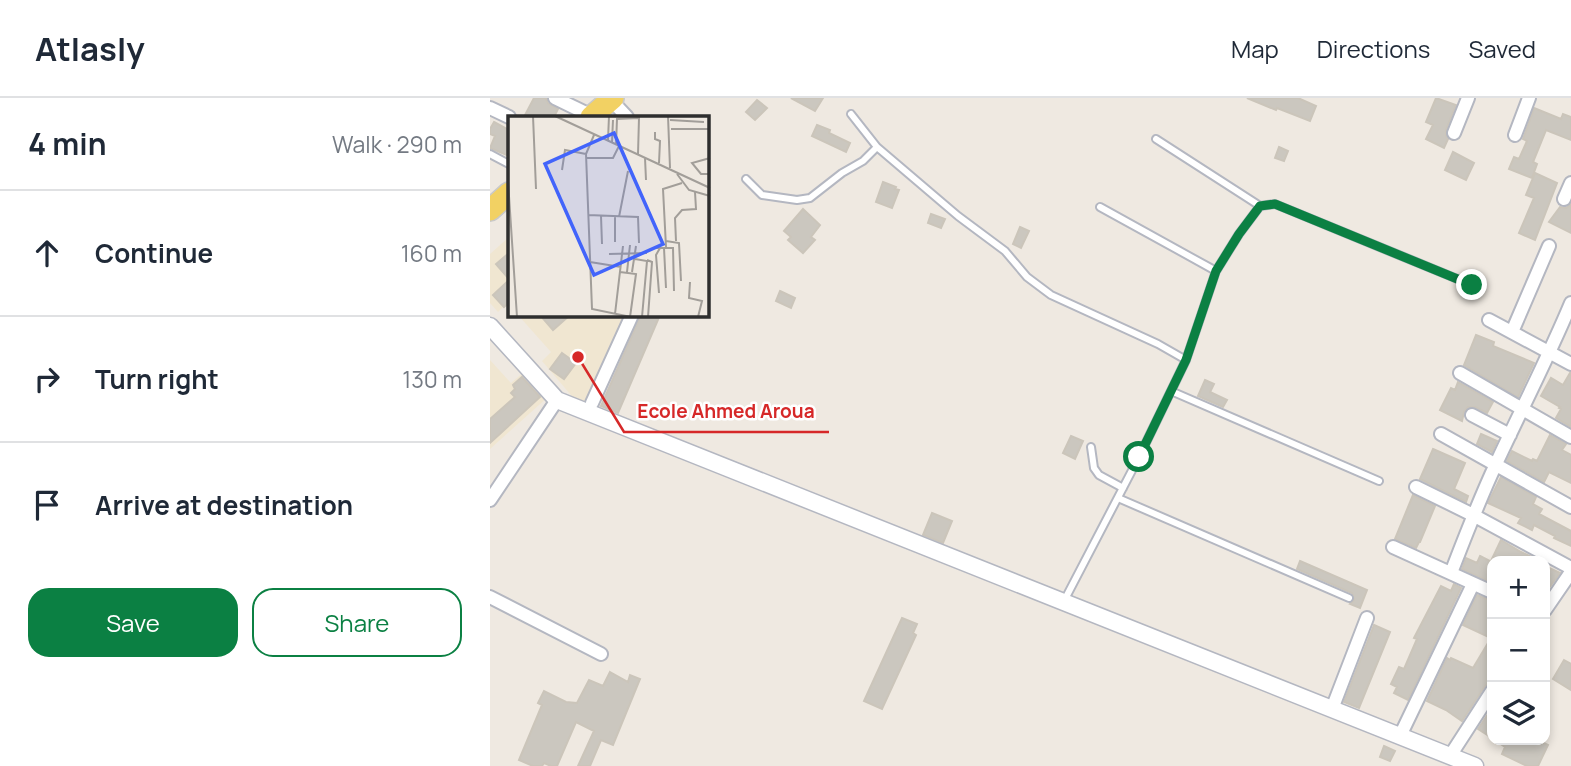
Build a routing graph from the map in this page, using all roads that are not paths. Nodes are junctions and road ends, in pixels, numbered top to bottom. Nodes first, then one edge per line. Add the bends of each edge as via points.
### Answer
1 (555, 98) edge
2 (1468, 98) edge
3 (1529, 98) edge
4 (612, 99) edge
5 (490, 108) edge
6 (851, 114) dead end
7 (590, 116) edge
8 (593, 116) edge
9 (626, 116) edge
10 (508, 117) edge
11 (1454, 133) dead end
12 (1515, 135) dead end
13 (1156, 139) dead end
14 (877, 147) junction
15 (490, 154) edge
16 (508, 163) edge
17 (746, 179) dead end
18 (1571, 183) edge
19 (1564, 199) dead end
20 (1260, 206) junction
21 (1100, 208) dead end
22 (1549, 246) dead end
23 (1216, 271) junction
24 (1472, 285) dead end
25 (1571, 303) edge
26 (631, 317) edge
27 (1489, 320) dead end
28 (490, 326) edge
29 (1512, 332) junction
30 (1550, 352) junction
31 (1186, 360) junction
32 (1571, 364) edge
33 (1460, 373) dead end
34 (1171, 391) junction
35 (557, 400) junction
36 (592, 403) dead end
37 (1522, 409) junction
38 (1472, 415) dead end
39 (1441, 434) dead end
40 (1510, 435) junction
41 (1571, 437) edge
42 (1091, 447) dead end
43 (1496, 465) junction
44 (1379, 481) dead end
45 (1416, 487) dead end
46 (1123, 488) junction
47 (1118, 498) junction
48 (490, 500) edge
49 (1571, 507) edge
50 (1474, 515) junction
51 (1393, 547) dead end
52 (1571, 570) edge
53 (1451, 573) junction
54 (1473, 584) junction
55 (1487, 590) edge
56 (490, 597) edge
57 (1349, 598) dead end
58 (1063, 602) junction
59 (1550, 602) edge
60 (1367, 618) dead end
61 (601, 654) dead end
62 (1487, 699) edge
63 (1332, 709) junction
64 (1401, 736) junction
65 (1450, 756) junction
66 (1475, 766) edge

1 - 7 street
2 - 11 street
3 - 12 street
4 - 8 main road
4 - 9 street
5 - 10 street
6 - 14 lane
13 - 20 lane
14 - 17 lane via 810,198 762,195
14 - 31 lane via 1005,251 1051,295
15 - 16 lane
18 - 19 street
20 - 23 lane
20 - 24 lane via 1275,204
21 - 23 lane
22 - 29 street
23 - 31 lane
25 - 30 street
26 - 36 street
27 - 29 street
28 - 35 street
29 - 30 street
30 - 32 street
30 - 37 street
31 - 34 lane
33 - 37 street
34 - 44 lane
34 - 46 lane
35 - 48 street
35 - 58 street
37 - 40 street
37 - 41 street
38 - 40 street
39 - 43 street
40 - 43 street
42 - 46 lane via 1099,475
43 - 49 street
43 - 50 street
45 - 50 street
46 - 47 lane
47 - 57 lane
47 - 58 lane
50 - 52 street
50 - 53 street
51 - 53 street
52 - 59 street
53 - 54 street
54 - 55 street
54 - 64 street
56 - 61 street
58 - 63 street
60 - 63 street
62 - 65 street
63 - 64 street
64 - 65 street
65 - 66 street

